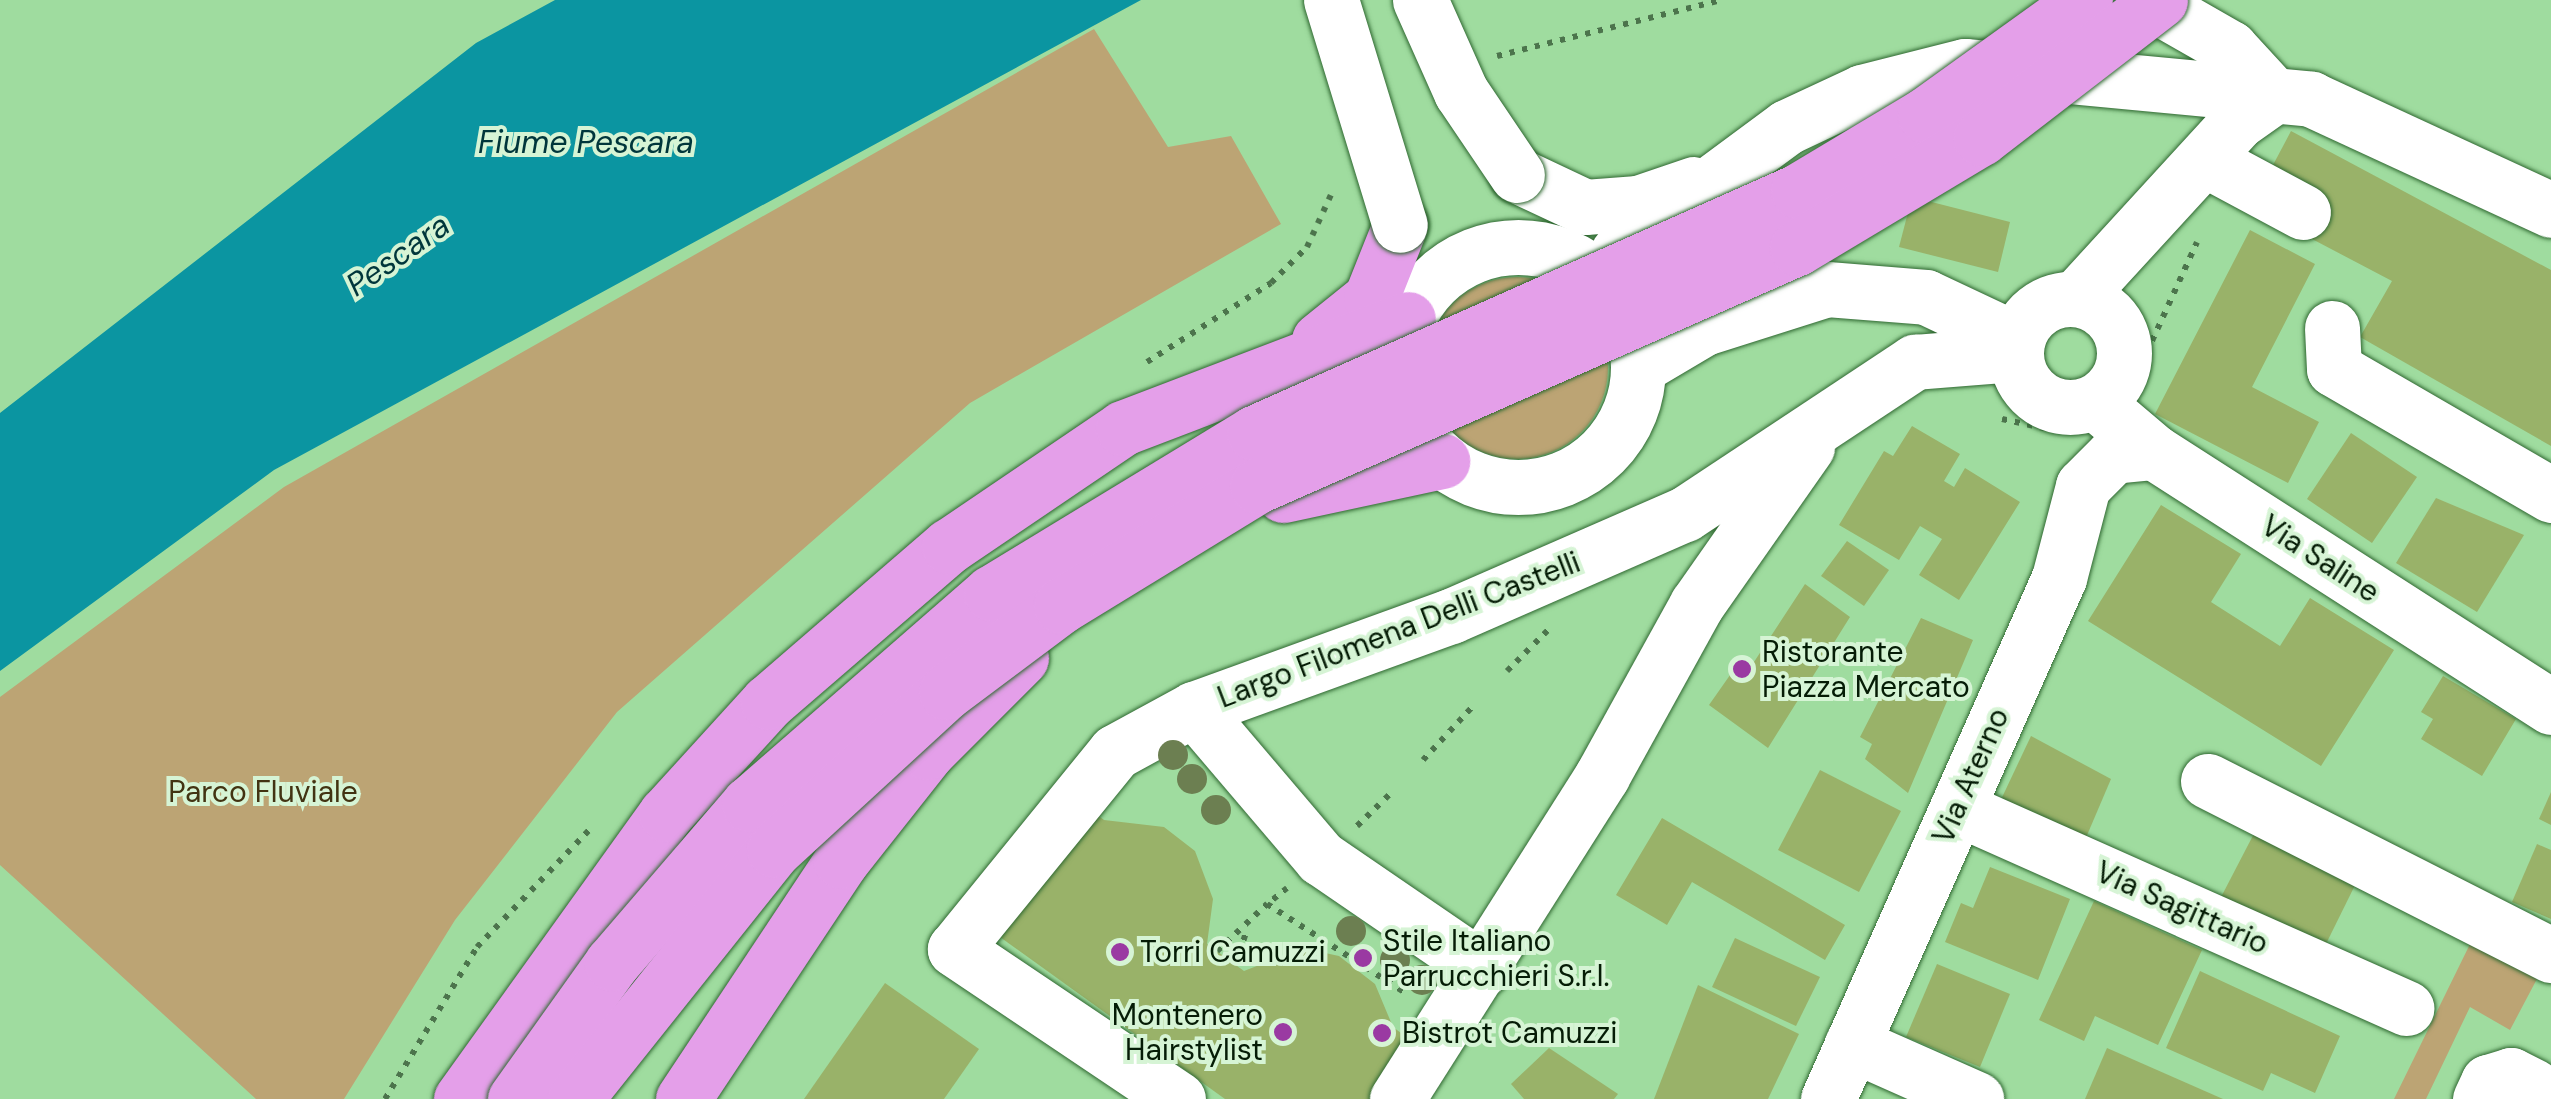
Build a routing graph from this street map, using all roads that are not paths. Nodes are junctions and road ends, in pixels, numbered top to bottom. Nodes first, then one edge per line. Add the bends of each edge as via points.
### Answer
1 (1330, 0) edge
2 (1420, 0) edge
3 (2085, 0) edge
4 (2146, 0) edge
5 (2160, 0) edge
6 (2274, 96) junction
7 (1758, 148) junction
8 (2227, 172) junction
9 (1517, 175) junction
10 (2551, 210) edge
11 (2303, 212) dead end
12 (1400, 224) junction
13 (1574, 260) junction
14 (1868, 292) junction
15 (2075, 299) junction
16 (1414, 308) junction
17 (2332, 328) dead end
18 (2016, 347) junction
19 (1915, 362) junction
20 (1638, 368) junction
21 (1218, 394) junction
22 (2052, 412) junction
23 (2154, 452) junction
24 (1442, 460) junction
25 (2082, 490) junction
26 (2551, 495) edge
27 (2551, 707) edge
28 (1194, 709) junction
29 (2208, 781) dead end
30 (1957, 808) junction
31 (2551, 955) edge
32 (1483, 969) junction
33 (2407, 1008) dead end
34 (1852, 1044) junction
35 (2537, 1077) edge
36 (461, 1099) edge
37 (516, 1099) edge
38 (575, 1099) edge
39 (684, 1099) edge
40 (1178, 1099) edge
41 (1397, 1099) edge
42 (1828, 1099) edge
43 (1976, 1099) edge
44 (2480, 1099) edge

1 - 12 street, bridge
2 - 9 street, bridge via 1462,92
3 - 37 highway, bridge via 1924,115 1798,191 1254,432 991,593 748,804 612,963
4 - 6 street via 2230,48
5 - 38 highway, bridge via 1981,138 1812,240 1258,486 1061,606 946,692 774,850
6 - 7 street via 1965,66 1862,92
6 - 8 street
6 - 10 street via 2311,99
7 - 9 street via 1678,190 1619,206 1570,205
7 - 13 street via 1650,235
8 - 11 street
8 - 15 street
9 - 13 street
12 - 16 street
12 - 21 highway via 1390,264 1358,314
13 - 16 street via 1486,251
13 - 20 street via 1623,308
14 - 18 street via 1962,308
14 - 19 street
14 - 20 street via 1827,288 1764,304
15 - 18 street via 2044,305
15 - 22 street via 2098,307 2122,336 2121,374
16 - 21 highway
16 - 24 street via 1398,370 1403,404
17 - 26 street via 2334,369
18 - 19 street, Largo Filomena Delli Castelli
18 - 22 street via 2027,388
19 - 28 street, Largo Filomena Delli Castelli via 1685,514 1451,616
19 - 32 street via 1807,447 1698,604
20 - 24 street via 1619,431 1570,475 1504,486
21 - 36 highway via 1123,428 1062,466 949,546 768,702 601,898
22 - 23 street, Via Saline
22 - 25 street, Via Aterno
23 - 25 street via 2112,456
23 - 27 street, Via Saline
24 - 39 highway via 1352,474 1232,514 1076,610 927,752 841,861
25 - 30 street, Via Aterno via 2059,578
28 - 32 street, Largo Filomena Delli Castelli via 1322,858
28 - 40 street via 1116,752 955,949
29 - 31 street
30 - 33 street, Via Sagittario
30 - 34 street, Via Aterno
32 - 41 street
34 - 42 street, Via Aterno
34 - 43 street
35 - 44 street via 2511,1074 2488,1082

